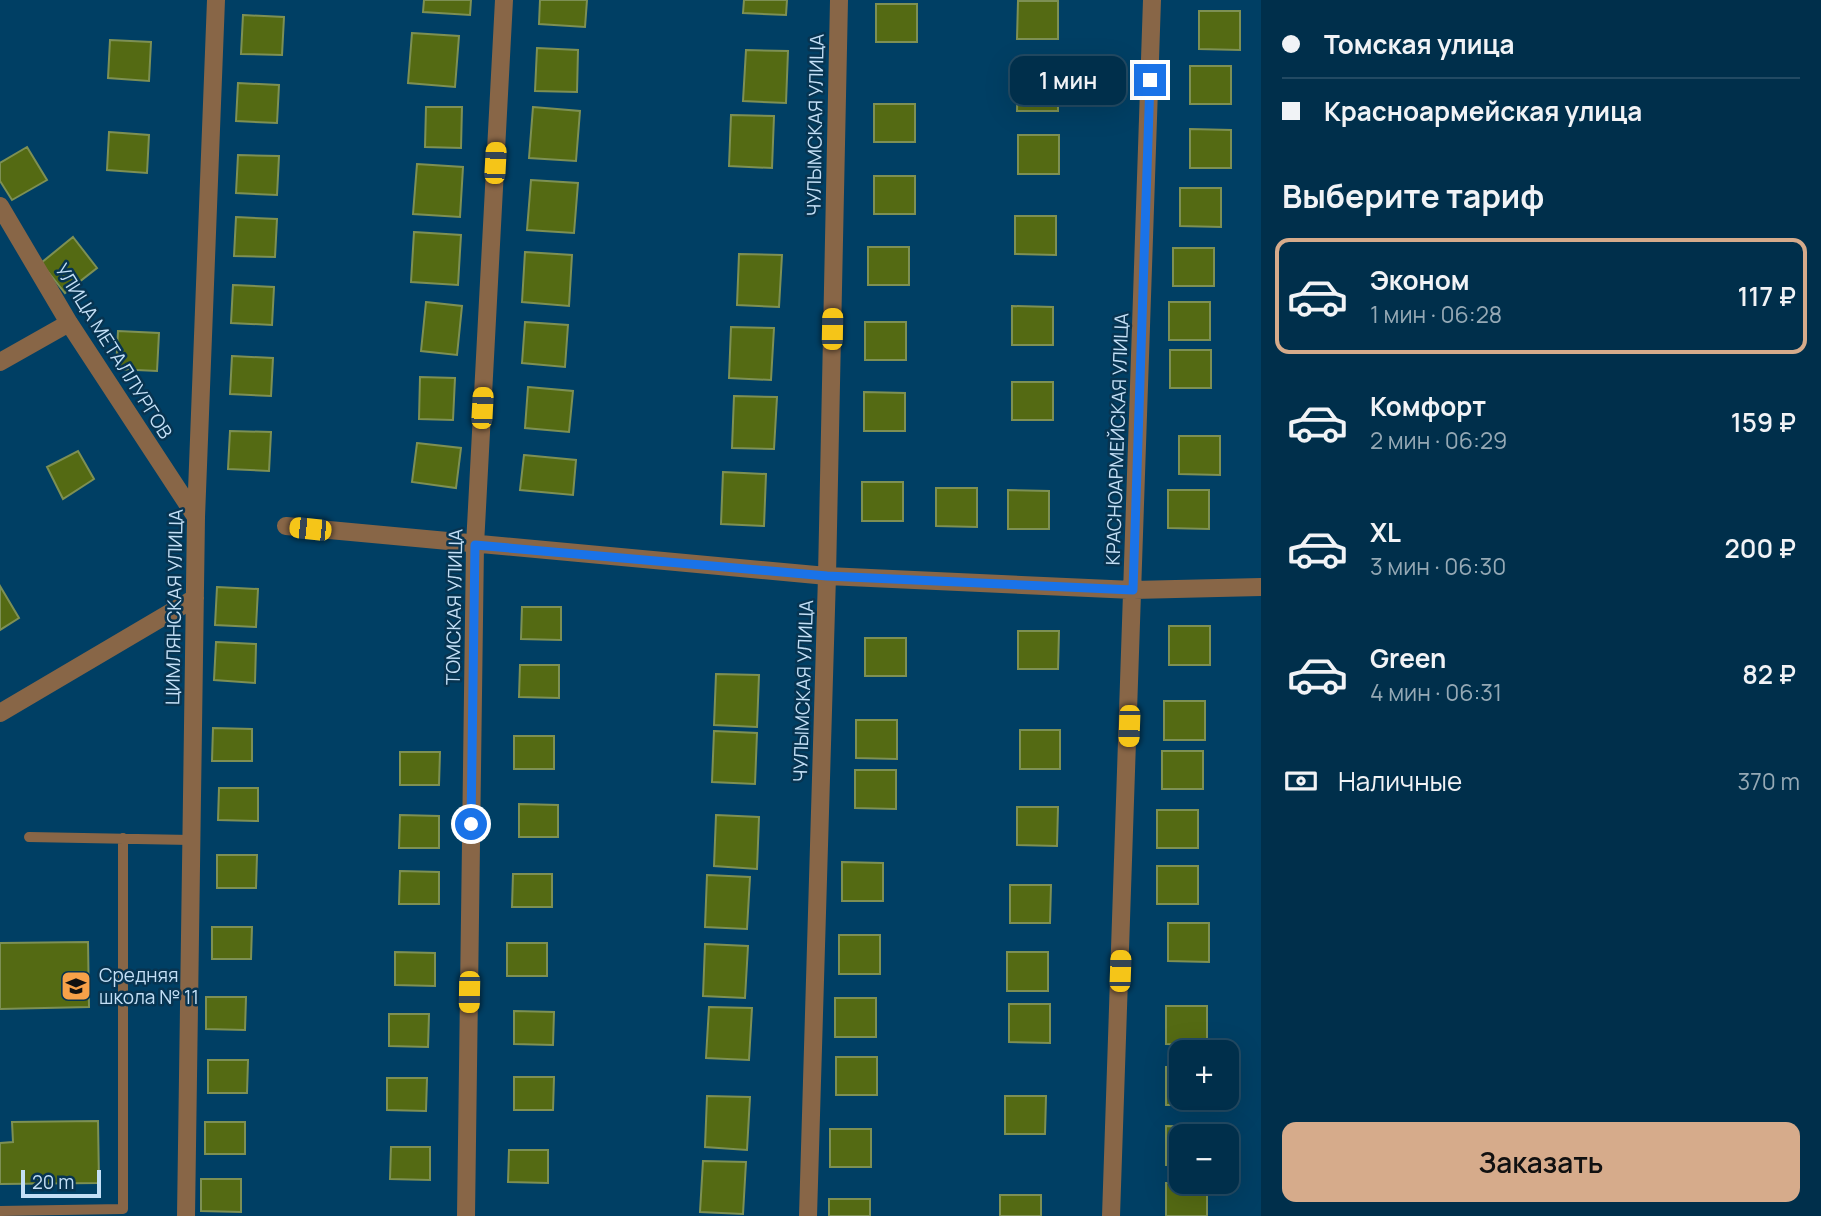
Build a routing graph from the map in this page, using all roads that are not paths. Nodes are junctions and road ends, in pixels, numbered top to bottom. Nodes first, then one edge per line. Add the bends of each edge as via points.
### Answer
1 (216, 0) edge
2 (504, 0) edge
3 (839, 0) edge
4 (1152, 0) edge
5 (0, 206) edge
6 (69, 323) junction
7 (0, 362) edge
8 (196, 517) junction
9 (286, 526) dead end
10 (475, 545) junction
11 (827, 576) junction
12 (1261, 587) edge
13 (1133, 590) junction
14 (195, 598) junction
15 (0, 713) edge
16 (29, 837) dead end
17 (123, 838) junction
18 (191, 840) junction
19 (0, 1212) edge
20 (186, 1216) edge
21 (466, 1216) edge
22 (808, 1216) edge
23 (1111, 1216) edge

1 - 8 street, ЦИМЛЯНСКАЯ УЛИЦА
2 - 10 street, ТОМСКАЯ УЛИЦА
3 - 11 street, ЧУЛЫМСКАЯ УЛИЦА
4 - 13 street, КРАСНОАРМЕЙСКАЯ УЛИЦА
5 - 6 street, УЛИЦА МЕТАЛЛУРГОВ
6 - 7 street
6 - 8 street, УЛИЦА МЕТАЛЛУРГОВ
8 - 14 street, ЦИМЛЯНСКАЯ УЛИЦА
9 - 10 street
10 - 11 street
10 - 21 street, ТОМСКАЯ УЛИЦА
11 - 13 street
11 - 22 street, ЧУЛЫМСКАЯ УЛИЦА
12 - 13 street
13 - 23 street, КРАСНОАРМЕЙСКАЯ УЛИЦА
14 - 15 street
14 - 18 street, ЦИМЛЯНСКАЯ УЛИЦА
16 - 17 lane
17 - 18 lane
17 - 19 lane via 123,1209
18 - 20 street, ЦИМЛЯНСКАЯ УЛИЦА

